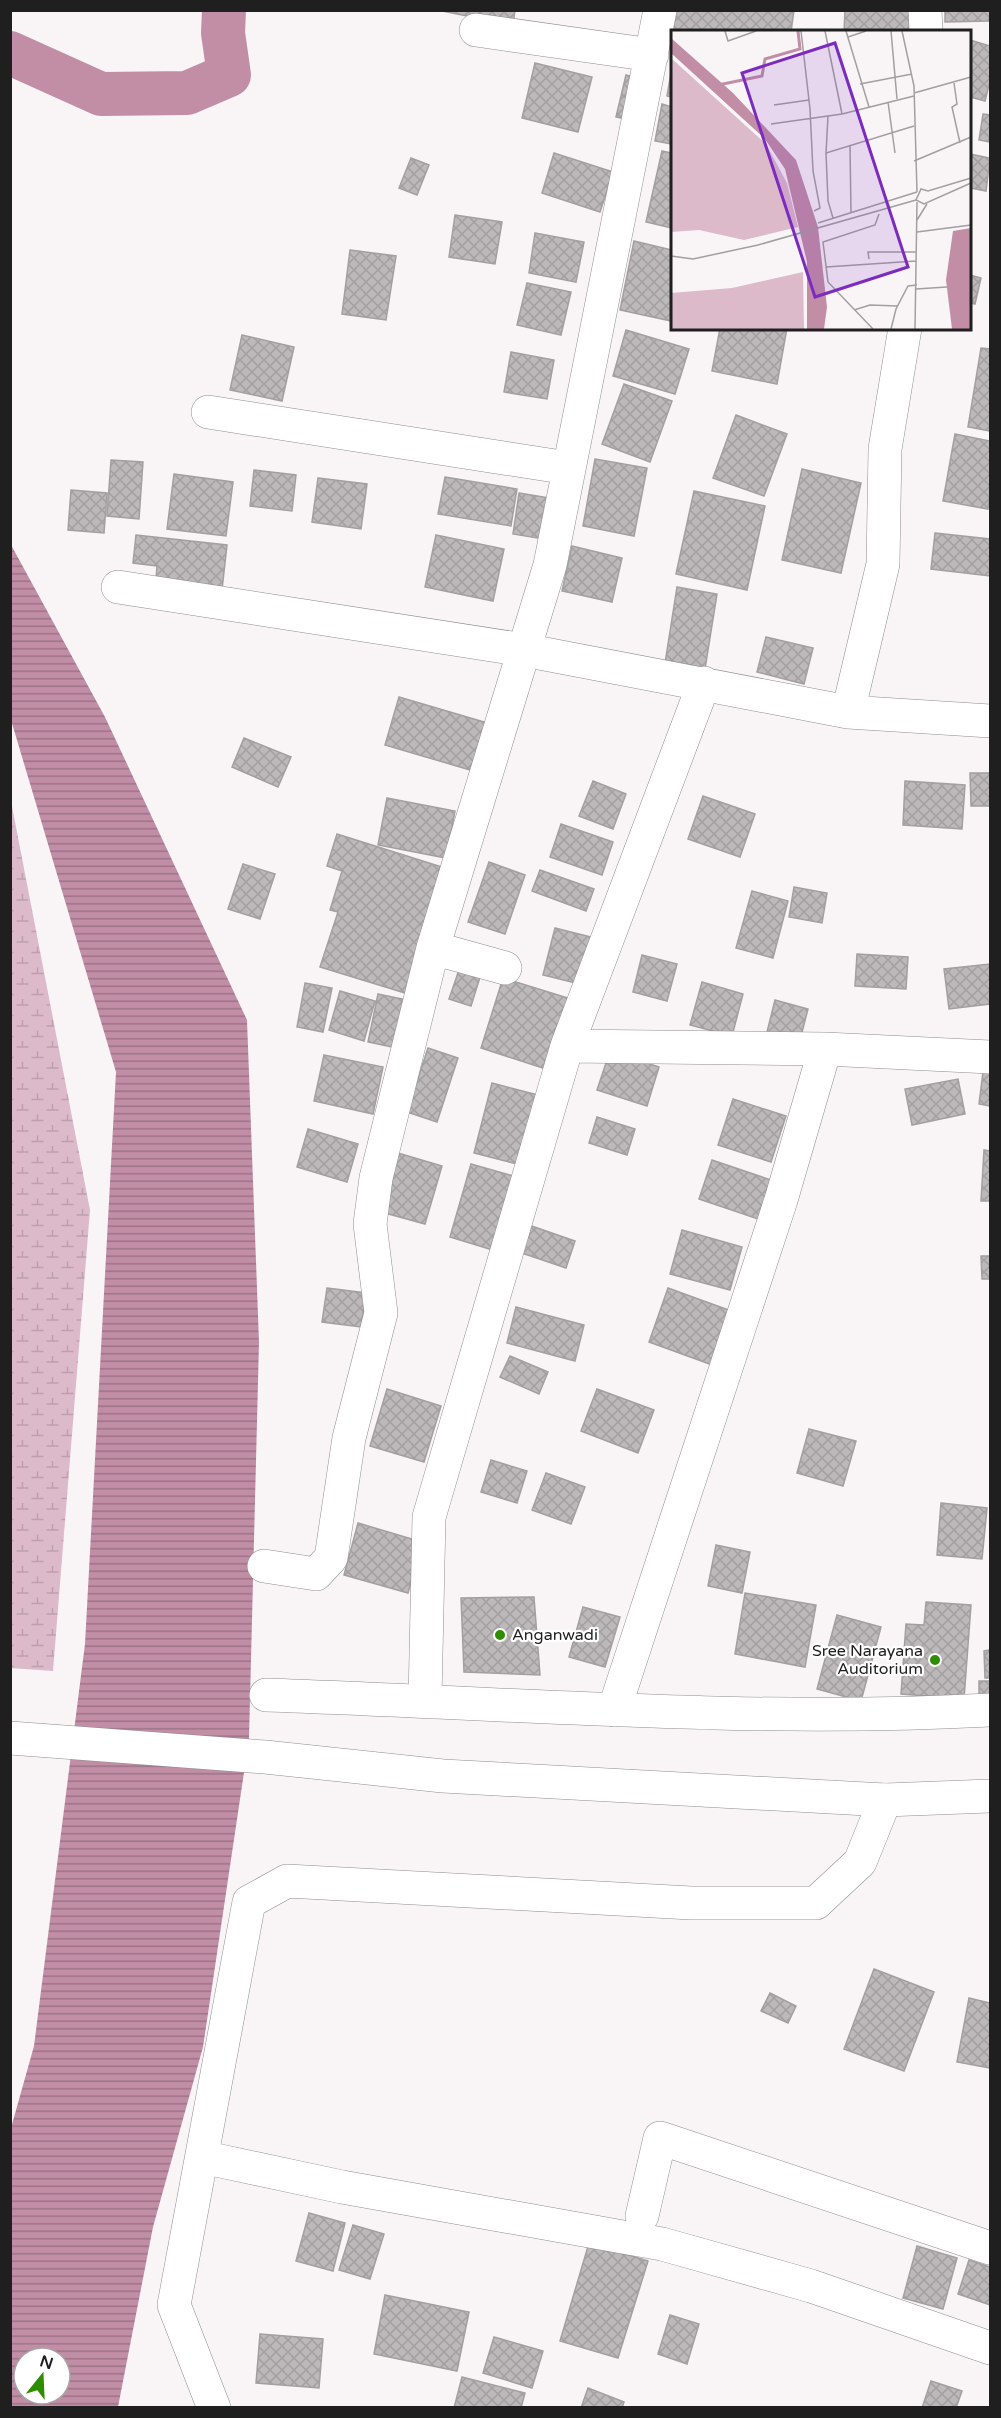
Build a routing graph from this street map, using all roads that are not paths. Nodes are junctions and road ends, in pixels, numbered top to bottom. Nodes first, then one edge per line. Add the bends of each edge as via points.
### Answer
1 (660, 10) edge
2 (925, 10) edge
3 (476, 30) dead end
4 (926, 30) edge
5 (652, 55) junction
6 (904, 330) edge
7 (208, 412) dead end
8 (568, 468) junction
9 (118, 587) dead end
10 (524, 650) junction
11 (704, 683) junction
12 (848, 712) junction
13 (990, 721) edge
14 (433, 948) junction
15 (505, 968) dead end
16 (567, 1046) junction
17 (825, 1049) junction
18 (990, 1057) edge
19 (264, 1566) dead end
20 (266, 1695) dead end
21 (425, 1701) junction
22 (614, 1710) junction
23 (990, 1710) edge
24 (10, 1738) edge
25 (990, 1796) edge
26 (885, 1800) junction
27 (202, 2157) junction
28 (642, 2216) dead end
29 (990, 2248) edge
30 (990, 2348) edge
31 (214, 2408) edge

1 - 5 street
2 - 4 street
3 - 5 street
5 - 8 street
6 - 12 street via 885,449 883,564
7 - 8 street
8 - 10 street via 550,564
9 - 10 street
10 - 11 street
10 - 14 street
11 - 12 street
11 - 16 street
12 - 13 street
14 - 15 street
14 - 19 street via 376,1178 370,1224 381,1313 349,1438 331,1558 316,1574
16 - 17 street
16 - 21 street via 429,1517
17 - 18 street
17 - 22 street via 781,1200
20 - 21 street
21 - 22 street
22 - 23 street via 886,1716
24 - 26 street via 265,1757 443,1776
25 - 26 street
26 - 27 street via 860,1862 816,1903 691,1903 287,1881 249,1902
27 - 30 street via 342,2187 662,2244 811,2286
27 - 31 street via 174,2305
28 - 29 street via 660,2138

